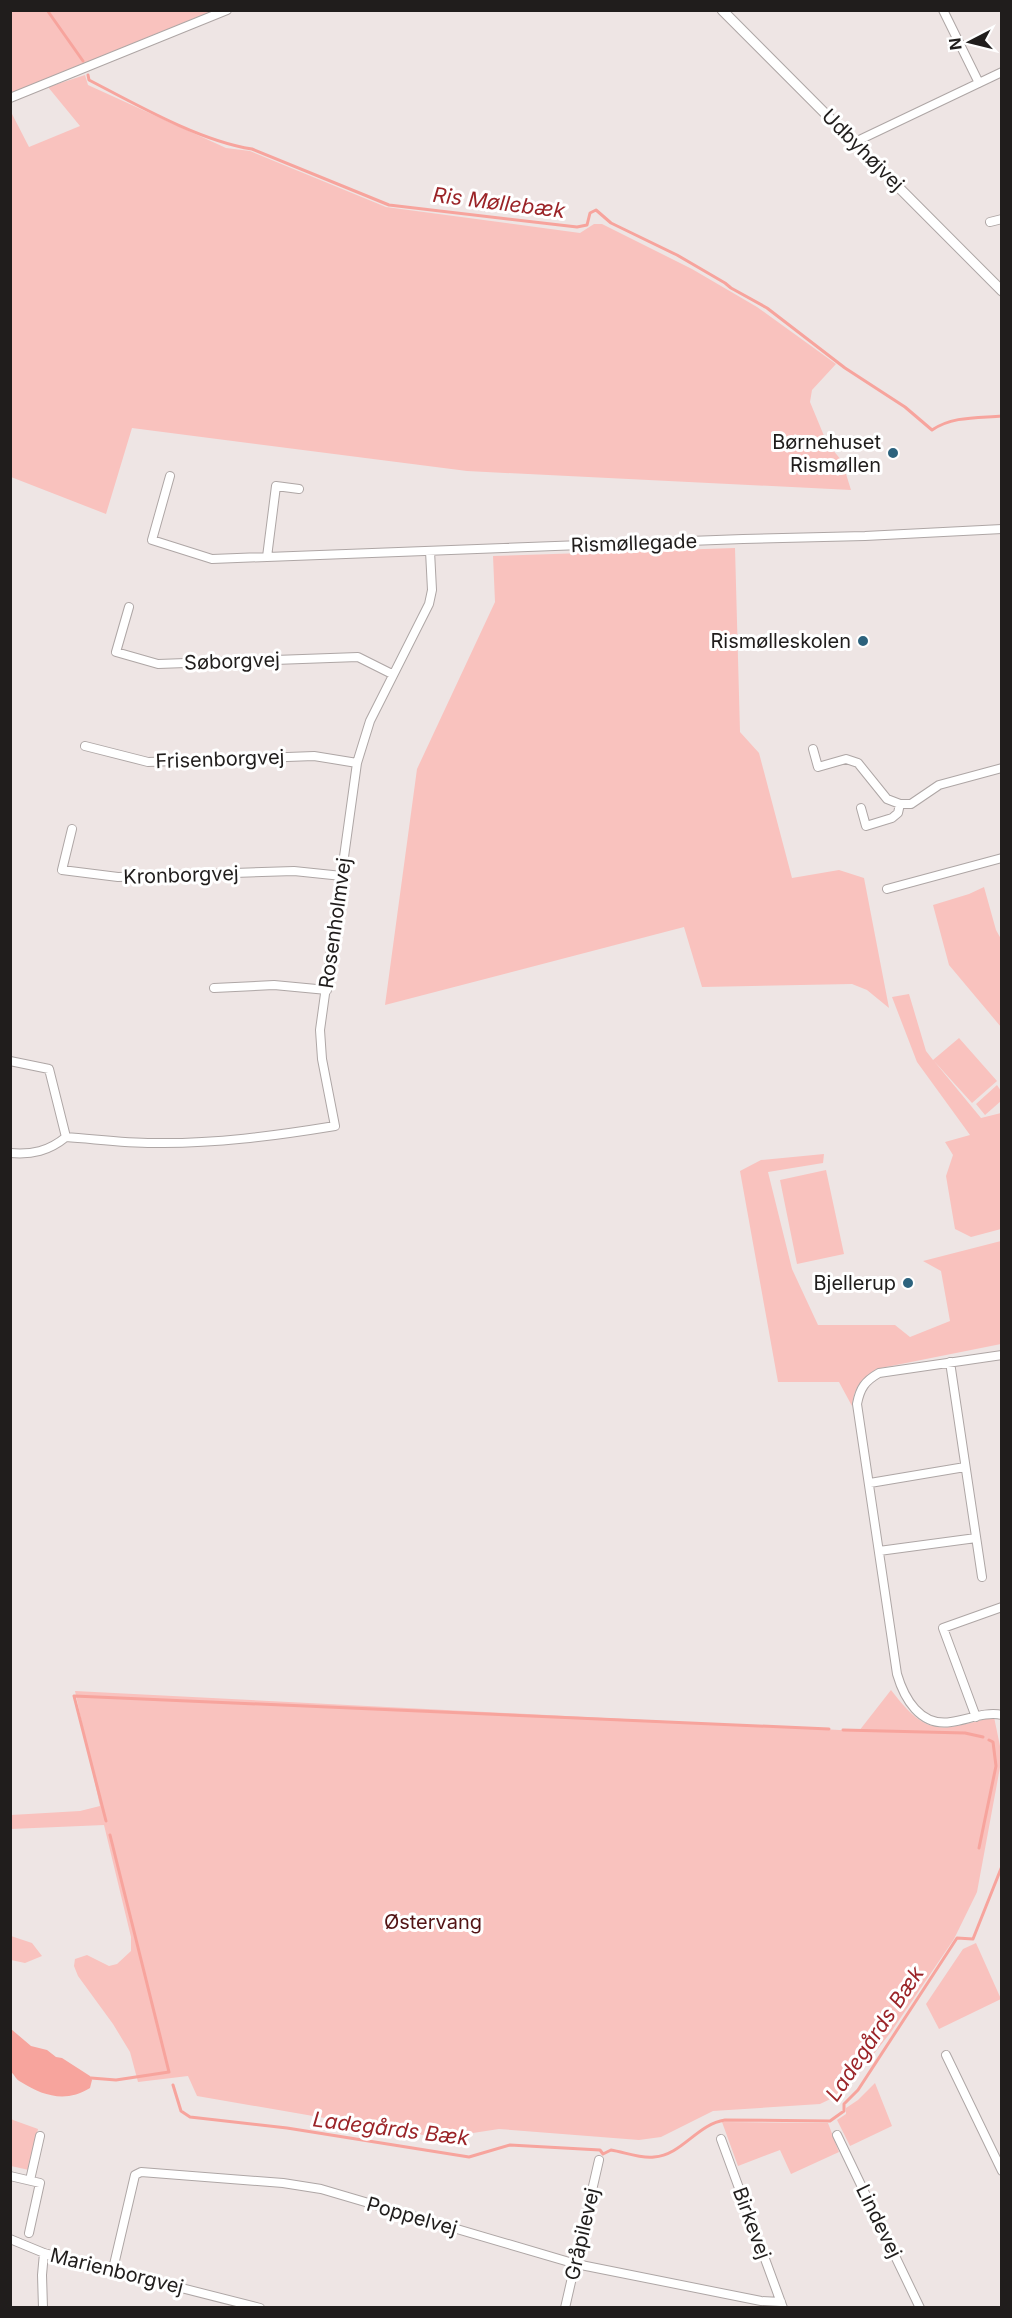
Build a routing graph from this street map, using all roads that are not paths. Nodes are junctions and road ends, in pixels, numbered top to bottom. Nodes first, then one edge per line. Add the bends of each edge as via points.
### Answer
1 (227, 10) edge
2 (943, 10) edge
3 (727, 12) edge
4 (1002, 72) edge
5 (979, 83) junction
6 (10, 98) edge
7 (855, 142) junction
8 (1002, 219) edge
9 (990, 222) dead end
10 (1002, 291) edge
11 (170, 476) dead end
12 (299, 489) dead end
13 (1002, 529) edge
14 (430, 551) junction
15 (267, 557) junction
16 (129, 607) dead end
17 (392, 674) junction
18 (85, 746) dead end
19 (813, 750) dead end
20 (357, 763) junction
21 (1002, 768) edge
22 (900, 804) junction
23 (861, 808) dead end
24 (72, 829) dead end
25 (1002, 858) edge
26 (342, 876) junction
27 (887, 889) dead end
28 (214, 988) dead end
29 (327, 990) junction
30 (10, 1061) edge
31 (66, 1137) junction
32 (10, 1154) edge
33 (1002, 1355) edge
34 (950, 1362) junction
35 (965, 1467) junction
36 (870, 1483) junction
37 (976, 1538) junction
38 (879, 1551) junction
39 (982, 1577) dead end
40 (1002, 1607) edge
41 (1002, 1714) edge
42 (976, 1717) junction
43 (946, 2055) dead end
44 (837, 2135) dead end
45 (40, 2136) dead end
46 (721, 2139) dead end
47 (599, 2160) dead end
48 (1002, 2171) edge
49 (10, 2176) edge
50 (30, 2180) junction
51 (29, 2233) dead end
52 (10, 2239) edge
53 (44, 2253) junction
54 (576, 2264) junction
55 (113, 2269) junction
56 (782, 2305) edge
57 (43, 2307) edge
58 (260, 2307) edge
59 (566, 2307) edge
60 (920, 2307) edge

1 - 6 street
2 - 5 street
3 - 7 street, Udbyhøjvej
4 - 5 street
5 - 7 street
7 - 10 street, Udbyhøjvej
8 - 9 street
11 - 15 street, Rismøllegade via 152,540 213,559
12 - 15 street via 276,486
13 - 14 street, Rismøllegade
14 - 15 street, Rismøllegade
14 - 17 street, Rosenholmvej via 429,603
16 - 17 street, Søborgvej via 116,652 158,664 358,657
17 - 20 street, Rosenholmvej via 370,721
18 - 20 street, Frisenborgvej via 148,762 314,756
19 - 22 street via 818,767 846,759 858,764 887,799
20 - 26 street, Rosenholmvej
21 - 22 street via 939,785 920,800
22 - 23 street via 892,818 866,825
24 - 26 street, Kronborgvej via 62,870 118,877 294,872
25 - 27 street
26 - 29 street, Rosenholmvej
28 - 29 street via 274,985
29 - 31 street, Rosenholmvej via 320,1030 321,1059 335,1126 210,1142 151,1143
30 - 31 street via 49,1069
31 - 32 street via 55,1146 29,1155
33 - 34 street
34 - 35 street
34 - 36 street via 879,1372 866,1380 857,1404
35 - 36 street
35 - 37 street
36 - 38 street
37 - 38 street
37 - 39 street
38 - 42 street via 903,1695 914,1710 931,1719 948,1723
40 - 42 street via 944,1628
41 - 42 street
43 - 48 street
44 - 60 street, Lindevej
45 - 50 street, Marienborgvej
46 - 56 street, Birkevej
47 - 54 street, Gråpilevej
49 - 50 street
50 - 51 street, Marienborgvej via 40,2182
52 - 53 street, Marienborgvej
53 - 55 street, Marienborgvej
53 - 57 street
54 - 55 street, Poppelvej via 321,2189 141,2172 135,2175
54 - 56 street, Poppelvej
54 - 59 street, Gråpilevej
55 - 58 street, Marienborgvej

